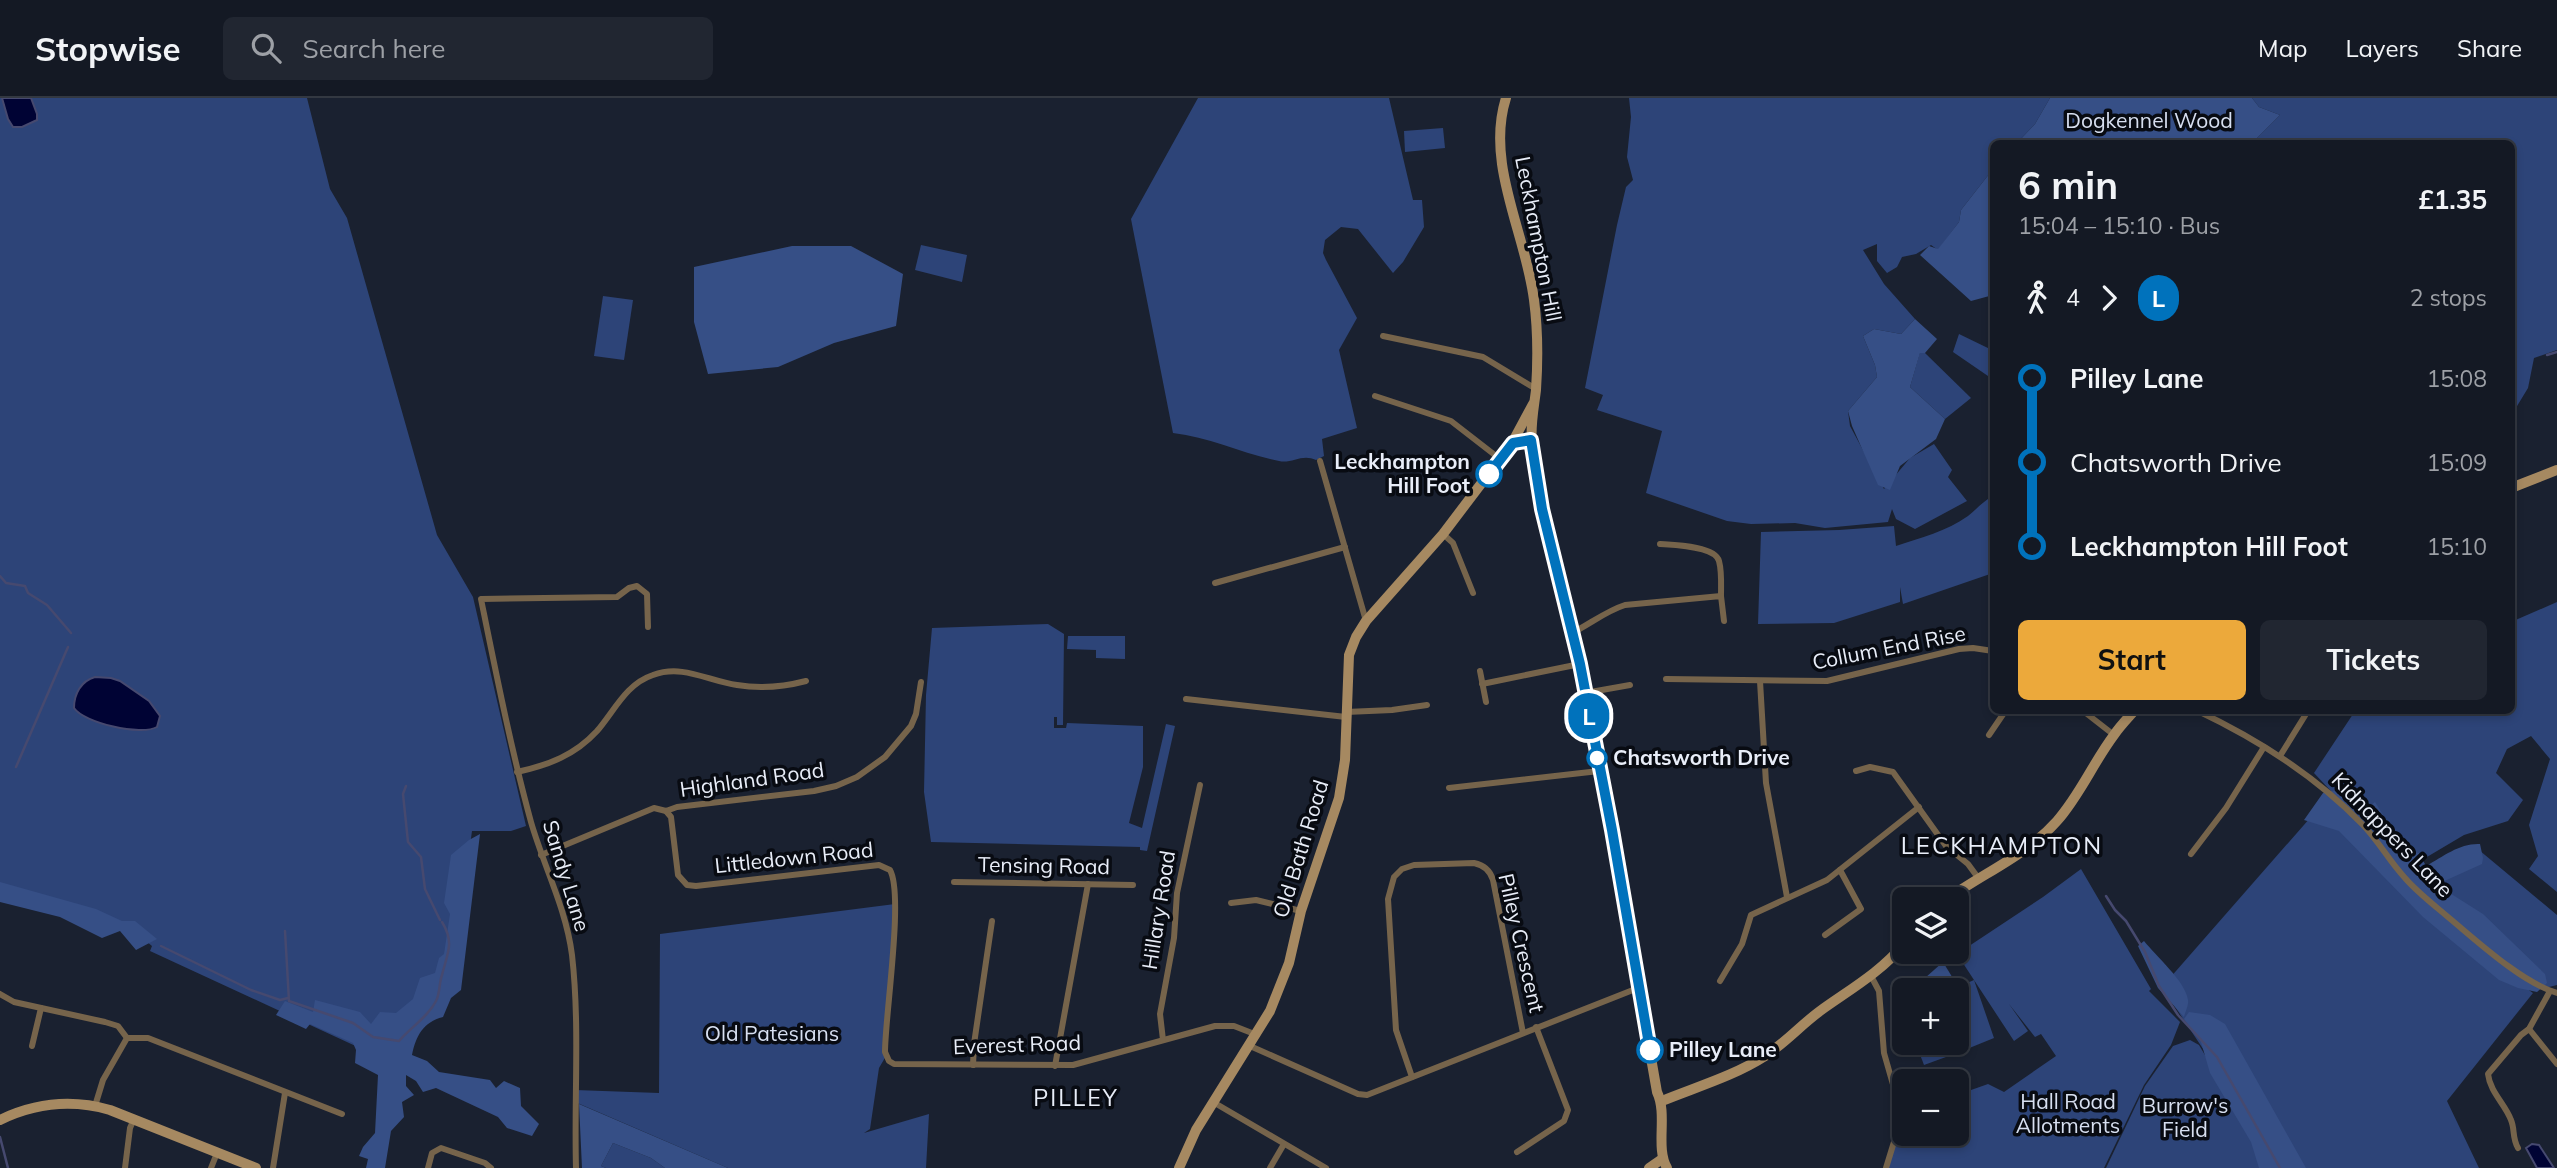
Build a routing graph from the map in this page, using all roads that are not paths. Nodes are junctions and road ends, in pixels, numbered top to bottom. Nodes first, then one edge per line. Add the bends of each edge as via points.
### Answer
1 (1506, 98) edge
2 (1383, 336) dead end
3 (1536, 389) junction
4 (1375, 397) dead end
5 (1535, 401) junction
6 (1531, 440) junction
7 (1513, 443) junction
8 (1500, 459) junction
9 (1320, 461) dead end
10 (2557, 470) edge
11 (2515, 486) edge
12 (1443, 534) junction
13 (1660, 544) dead end
14 (1345, 547) junction
15 (1215, 583) dead end
16 (1473, 593) dead end
17 (1721, 596) junction
18 (1366, 621) junction
19 (1724, 621) dead end
20 (648, 627) dead end
21 (1572, 633) junction
22 (1990, 651) edge
23 (1580, 664) junction
24 (1480, 671) dead end
25 (1666, 679) dead end
26 (806, 681) dead end
27 (1760, 681) junction
28 (921, 682) dead end
29 (1482, 684) junction
30 (1630, 685) dead end
31 (1585, 693) junction
32 (1186, 699) dead end
33 (1486, 702) dead end
34 (1427, 705) dead end
35 (1346, 714) junction
36 (2003, 714) edge
37 (2087, 714) edge
38 (2132, 714) edge
39 (2205, 714) edge
40 (2306, 714) dead end
41 (1989, 735) dead end
42 (2114, 735) junction
43 (2264, 747) junction
44 (2280, 757) junction
45 (1599, 771) junction
46 (1856, 771) dead end
47 (517, 772) junction
48 (1200, 785) dead end
49 (1449, 788) dead end
50 (1919, 807) junction
51 (666, 811) junction
52 (2191, 854) dead end
53 (541, 855) junction
54 (1840, 870) junction
55 (1979, 879) junction
56 (954, 882) dead end
57 (1088, 884) junction
58 (1133, 885) dead end
59 (1966, 887) edge
60 (1787, 897) junction
61 (1231, 903) dead end
62 (1301, 911) junction
63 (992, 921) dead end
64 (1825, 935) dead end
65 (1892, 958) edge
66 (1871, 976) junction
67 (1720, 981) dead end
68 (1638, 988) junction
69 (2553, 992) edge
70 (0, 994) edge
71 (41, 1009) junction
72 (1536, 1027) junction
73 (2529, 1029) junction
74 (1523, 1033) junction
75 (1257, 1035) junction
76 (127, 1038) junction
77 (1163, 1040) junction
78 (32, 1046) dead end
79 (1250, 1046) junction
80 (2557, 1064) edge
81 (897, 1065) joint
82 (973, 1065) junction
83 (1055, 1066) junction
84 (1412, 1077) junction
85 (285, 1093) junction
86 (1661, 1101) junction
87 (1213, 1102) junction
88 (95, 1106) junction
89 (342, 1114) dead end
90 (0, 1119) edge
91 (134, 1119) junction
92 (1284, 1144) junction
93 (2518, 1148) dead end
94 (1517, 1152) dead end
95 (217, 1153) junction
96 (1665, 1164) edge
97 (125, 1168) edge
98 (211, 1168) edge
99 (256, 1168) edge
100 (273, 1168) edge
101 (428, 1168) edge
102 (491, 1168) edge
103 (576, 1168) edge
104 (1180, 1168) edge
105 (1270, 1168) edge
106 (1326, 1168) edge
107 (1649, 1168) edge
108 (1886, 1168) edge

1 - 3 street, Leckhampton Hill via 1500,142 1534,297
2 - 3 street via 1483,357
3 - 5 street, Leckhampton Hill
4 - 8 street via 1451,421
5 - 6 street, Leckhampton Hill
5 - 7 street, Old Bath Road
6 - 7 street
6 - 21 street, Leckhampton Hill via 1542,509
7 - 8 street, Old Bath Road
8 - 12 street, Old Bath Road
9 - 14 street
10 - 11 street
12 - 16 street via 1454,543
12 - 18 street, Old Bath Road
13 - 17 street via 1714,554 1719,560
14 - 15 street
14 - 18 street
17 - 19 street
17 - 21 street via 1625,605
18 - 35 street, Old Bath Road via 1349,655
20 - 47 street, Sandy Lane via 647,594 637,586 617,597 481,599
21 - 23 street, Leckhampton Hill
22 - 27 street, Collum End Rise via 1959,649 1827,681
23 - 29 street
23 - 31 street, Leckhampton Hill
24 - 29 street
25 - 27 street, Collum End Rise
26 - 47 street via 750,687 684,671 656,674 628,690 597,731 573,752 542,767
27 - 60 street via 1766,783
28 - 51 street, Highland Road via 911,726 884,757 857,777 814,791
29 - 33 street
30 - 31 street
31 - 45 street, Leckhampton Hill
32 - 35 street
34 - 35 street
35 - 62 street, Old Bath Road via 1339,798
36 - 41 street
37 - 42 street
38 - 42 street
39 - 43 street, Kidnappers Lane
40 - 44 street
42 - 55 street via 2058,820 2024,850
43 - 44 street, Kidnappers Lane
43 - 52 street
44 - 69 street, Kidnappers Lane via 2325,789 2363,825 2404,877 2439,909 2489,951
45 - 49 street
45 - 68 street, Leckhampton Hill
46 - 50 street via 1870,767 1893,772
47 - 53 street, Sandy Lane
48 - 77 street, Hillary Road via 1177,894 1160,1014
50 - 54 street
50 - 55 street via 1946,846
51 - 53 street, Highland Road via 654,808
51 - 81 street, Littledown Road via 671,817 678,875 687,885 879,865 890,870 895,904 886,1052 889,1061
53 - 103 street, Sandy Lane via 563,910 572,954
54 - 60 street
54 - 64 street via 1861,909
55 - 59 street
56 - 57 street, Tensing Road
57 - 58 street, Tensing Road
57 - 83 street
60 - 67 street via 1751,915 1742,944
61 - 62 street via 1256,900
62 - 75 street, Old Bath Road via 1279,991
63 - 82 street
65 - 66 street
66 - 86 street via 1759,1060
66 - 108 street via 1880,991 1884,1054 1902,1116
68 - 72 street
68 - 86 street, Leckhampton Hill
69 - 73 street
70 - 71 street
71 - 76 street via 118,1026
71 - 78 street
72 - 74 street
72 - 94 street via 1568,1110 1564,1121
73 - 80 street
73 - 93 street via 2488,1074 2512,1122
74 - 84 street
74 - 84 street, Pilley Crescent via 1490,872 1474,863 1405,867 1394,877 1388,899 1396,1030
75 - 77 street, Everest Road via 1226,1025
75 - 79 street, Old Bath Road
76 - 85 street via 148,1038
76 - 88 street via 103,1080
77 - 83 street, Everest Road
79 - 84 street via 1358,1094 1372,1094
79 - 87 street, Old Bath Road
81 - 82 street, Everest Road
82 - 83 street, Everest Road
85 - 89 street
85 - 100 street
86 - 96 street, Leckhampton Hill
87 - 92 street
87 - 104 street, Old Bath Road
88 - 90 street via 45,1105
88 - 91 street
91 - 95 street
91 - 97 street
92 - 105 street
92 - 106 street
95 - 98 street
95 - 99 street
96 - 107 street
101 - 102 street via 432,1153 442,1148

